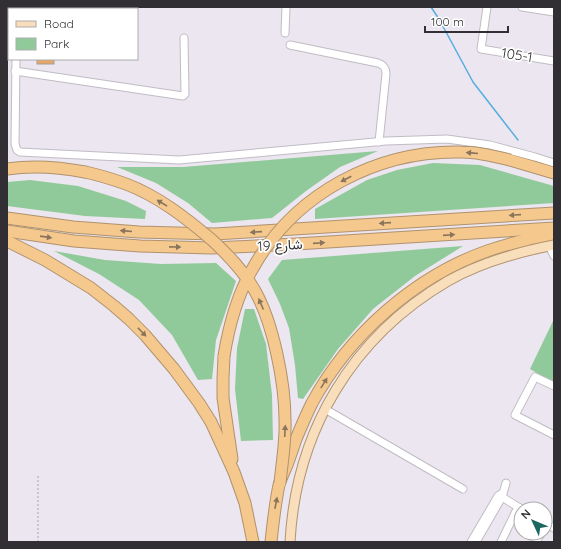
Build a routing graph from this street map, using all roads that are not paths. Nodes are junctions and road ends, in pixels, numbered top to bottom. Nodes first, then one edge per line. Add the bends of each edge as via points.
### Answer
1 (286, 7) edge
2 (487, 7) edge
3 (522, 7) edge
4 (554, 12) edge
5 (285, 33) dead end
6 (184, 38) dead end
7 (290, 45) dead end
8 (16, 60) edge
9 (554, 61) edge
10 (15, 71) junction
11 (379, 142) junction
12 (554, 163) edge
13 (7, 169) edge
14 (554, 173) edge
15 (554, 213) edge
16 (7, 218) edge
17 (554, 228) edge
18 (7, 231) edge
19 (554, 233) edge
20 (7, 241) edge
21 (552, 246) edge
22 (554, 256) edge
23 (554, 386) edge
24 (325, 409) junction
25 (554, 435) edge
26 (234, 472) junction
27 (510, 475) dead end
28 (280, 483) junction
29 (463, 489) dead end
30 (500, 497) junction
31 (513, 504) edge
32 (513, 521) edge
33 (253, 542) edge
34 (271, 542) edge
35 (290, 542) edge
36 (471, 542) edge
37 (476, 542) edge
38 (501, 542) edge

1 - 5 street
2 - 9 street, 105-1 via 481,49
3 - 4 street
6 - 10 street via 183,96
7 - 11 street via 384,66 386,71
8 - 10 street
10 - 11 street via 15,144 20,152 179,160
11 - 12 street via 447,139 490,145
28 -> 13 highway, bridge via 285,420 278,361 264,311 255,291 234,261 183,216 127,185 64,168
14 -> 26 highway, bridge via 480,154 448,152 416,156 368,168 334,185 286,223 252,269 236,306 228,334 224,356 223,398
15 -> 16 highway, شارع 19 via 215,234 73,227
18 -> 17 highway, شارع 19 via 74,241 212,248
28 -> 19 highway, bridge via 312,403 335,367 348,349 396,303 448,269 486,252
20 -> 26 highway via 91,288 145,335 188,386 211,422
21 - 22 street
21 - 24 main road via 519,253 473,269 449,281 408,308 359,356
23 - 25 street via 535,377 515,415
24 - 29 street
24 - 35 main road via 301,470 291,521
26 - 33 highway via 245,503
27 - 30 street
34 -> 28 highway
30 - 31 street
30 - 36 street
30 - 37 street
32 - 38 street

